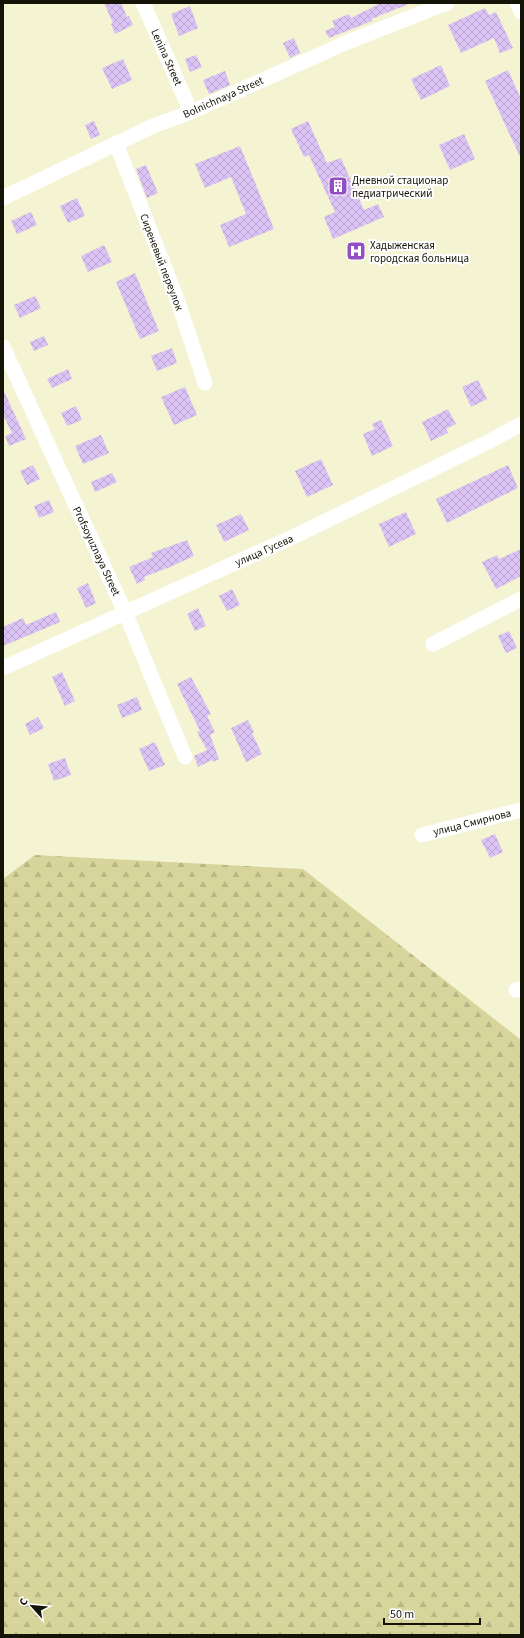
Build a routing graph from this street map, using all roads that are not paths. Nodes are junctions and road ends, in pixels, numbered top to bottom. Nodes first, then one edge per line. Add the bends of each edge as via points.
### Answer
1 (143, 3) edge
2 (447, 3) edge
3 (516, 3) edge
4 (521, 12) edge
5 (191, 112) junction
6 (116, 143) junction
7 (3, 198) edge
8 (3, 347) edge
9 (205, 382) dead end
10 (521, 424) edge
11 (521, 599) edge
12 (125, 612) junction
13 (432, 644) dead end
14 (3, 668) edge
15 (185, 757) dead end
16 (521, 810) edge
17 (422, 834) dead end

1 - 5 street, Lenina Street
2 - 5 street, Bolnichnaya Street via 350,41
3 - 4 street
5 - 6 street, Bolnichnaya Street
6 - 7 street, Bolnichnaya Street
6 - 9 street, Сиреневый переулок
8 - 12 street, Profsoyuznaya Street
10 - 12 street, улица Гусева via 297,535
11 - 13 street
12 - 14 street, улица Гусева
12 - 15 street, Profsoyuznaya Street
16 - 17 street, улица Смирнова

